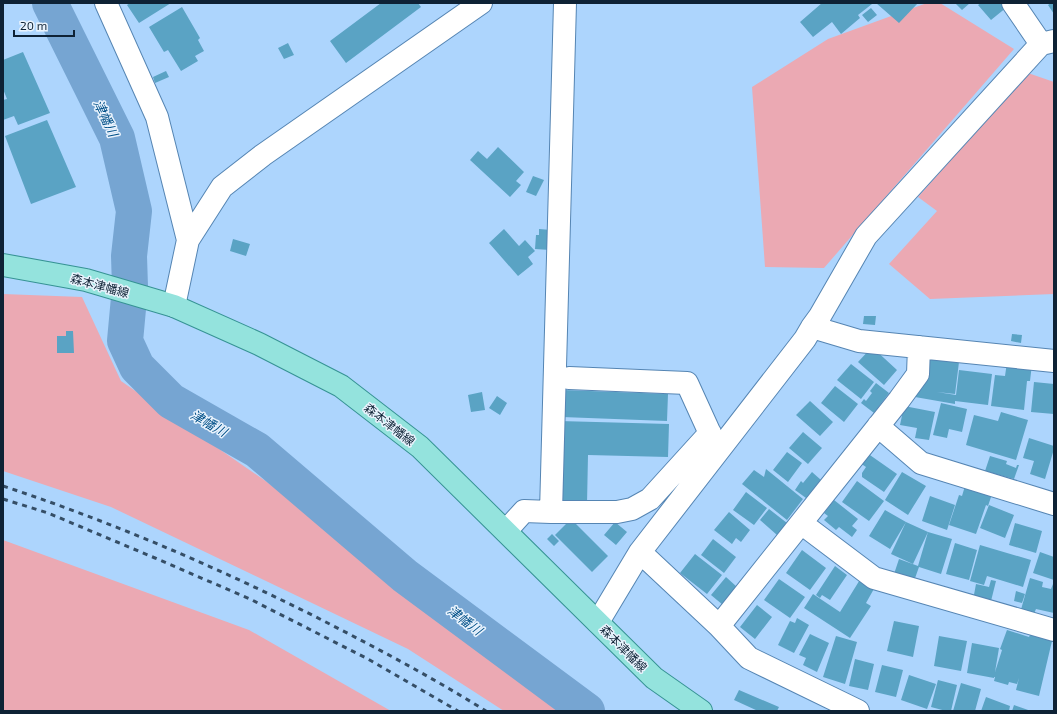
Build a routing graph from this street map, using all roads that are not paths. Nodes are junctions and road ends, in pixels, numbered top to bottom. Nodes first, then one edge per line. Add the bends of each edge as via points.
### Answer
1 (106, 3) edge
2 (481, 3) edge
3 (565, 3) edge
4 (1013, 3) edge
5 (1048, 42) edge
6 (188, 240) junction
7 (3, 265) edge
8 (174, 306) junction
9 (812, 327) junction
10 (919, 347) junction
11 (1054, 361) edge
12 (569, 378) dead end
13 (878, 426) junction
14 (714, 442) junction
15 (1054, 504) edge
16 (551, 512) junction
17 (802, 523) junction
18 (506, 531) junction
19 (640, 552) junction
20 (598, 622) junction
21 (719, 626) junction
22 (1054, 630) edge
23 (701, 711) edge
24 (858, 711) edge

1 - 6 street via 157,117
2 - 6 street via 263,155 222,187
3 - 16 street
4 - 5 street
5 - 9 street via 866,236
6 - 8 street
7 - 8 main road, 森本津幡線 via 86,280
8 - 18 main road, 森本津幡線 via 259,344 341,386 420,446
9 - 10 street via 859,341
9 - 14 street via 805,339
10 - 11 street
10 - 13 street via 918,374
12 - 14 street via 688,383
13 - 15 street via 920,462
13 - 17 street
14 - 16 street via 650,499 632,510
14 - 19 street
16 - 18 street via 524,511
17 - 21 street
17 - 22 street via 874,578
18 - 20 main road, 森本津幡線
19 - 20 street
19 - 21 street
20 - 23 main road, 森本津幡線 via 654,678
21 - 24 street via 749,658

